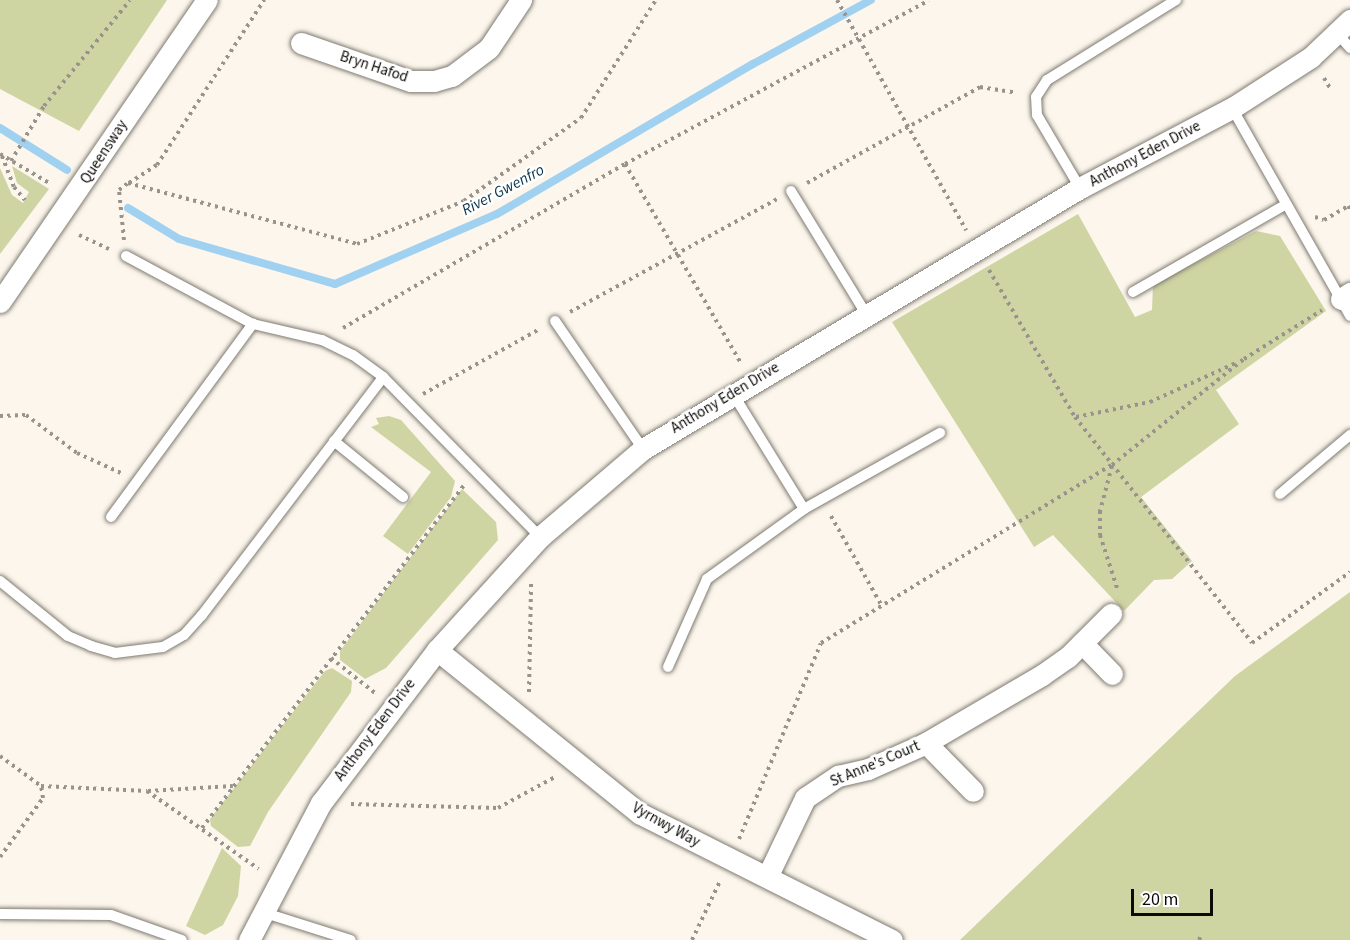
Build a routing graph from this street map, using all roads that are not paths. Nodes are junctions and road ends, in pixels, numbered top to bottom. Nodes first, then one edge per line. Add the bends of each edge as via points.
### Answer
1 (207, 0) edge
2 (521, 0) edge
3 (1176, 0) edge
4 (1346, 34) edge
5 (301, 43) dead end
6 (1232, 108) junction
7 (1080, 188) junction
8 (792, 191) road end
9 (1285, 205) junction
10 (126, 256) road end
11 (1133, 292) dead end
12 (0, 303) edge
13 (1347, 303) edge
14 (866, 314) junction
15 (555, 321) road end
16 (253, 324) junction
17 (383, 378) junction
18 (733, 394) junction
19 (940, 433) dead end
20 (1350, 435) edge
21 (334, 441) junction
22 (643, 449) junction
23 (1280, 494) dead end
24 (403, 497) dead end
25 (804, 509) junction
26 (111, 517) dead end
27 (536, 542) junction
28 (0, 581) edge
29 (1111, 614) road end
30 (1082, 643) junction
31 (437, 650) junction
32 (668, 666) dead end
33 (1112, 674) dead end
34 (926, 743) junction
35 (973, 791) dead end
36 (768, 875) junction
37 (262, 912) junction
38 (0, 914) edge
39 (869, 934) edge
40 (182, 940) edge
41 (249, 940) edge
42 (351, 940) edge
43 (892, 940) edge

1 - 12 street, Queensway
2 - 5 street, Bryn Hafod via 489,48 452,76 434,81 411,81
3 - 7 lane via 1047,80 1036,97 1037,115
4 - 6 street, Anthony Eden Drive
6 - 7 street, Anthony Eden Drive
6 - 9 lane
7 - 14 street, Anthony Eden Drive
8 - 14 lane
9 - 11 lane
9 - 13 lane
10 - 16 lane
14 - 18 street, Anthony Eden Drive
15 - 22 lane
16 - 17 lane via 322,340 353,355
16 - 26 lane
17 - 21 lane
17 - 27 lane via 475,470
18 - 22 street, Anthony Eden Drive
18 - 25 lane
19 - 25 lane
20 - 23 lane
21 - 24 lane
21 - 28 lane via 202,615 184,635 163,647 115,653 91,646 68,636
22 - 27 street, Anthony Eden Drive
25 - 32 lane via 707,579
27 - 31 street, Anthony Eden Drive
29 - 30 street, St Anne's Court
30 - 33 street
30 - 34 street, St Anne's Court via 1042,675
31 - 36 street, Vyrnwy Way via 639,813
31 - 37 street, Anthony Eden Drive via 321,802
34 - 35 street, St Anne's Court
34 - 36 street, St Anne's Court via 868,769 838,776 805,798
36 - 39 street, Vyrnwy Way
37 - 41 street, Anthony Eden Drive
37 - 42 lane
38 - 40 lane via 111,915
39 - 43 street, Vyrnwy Way

